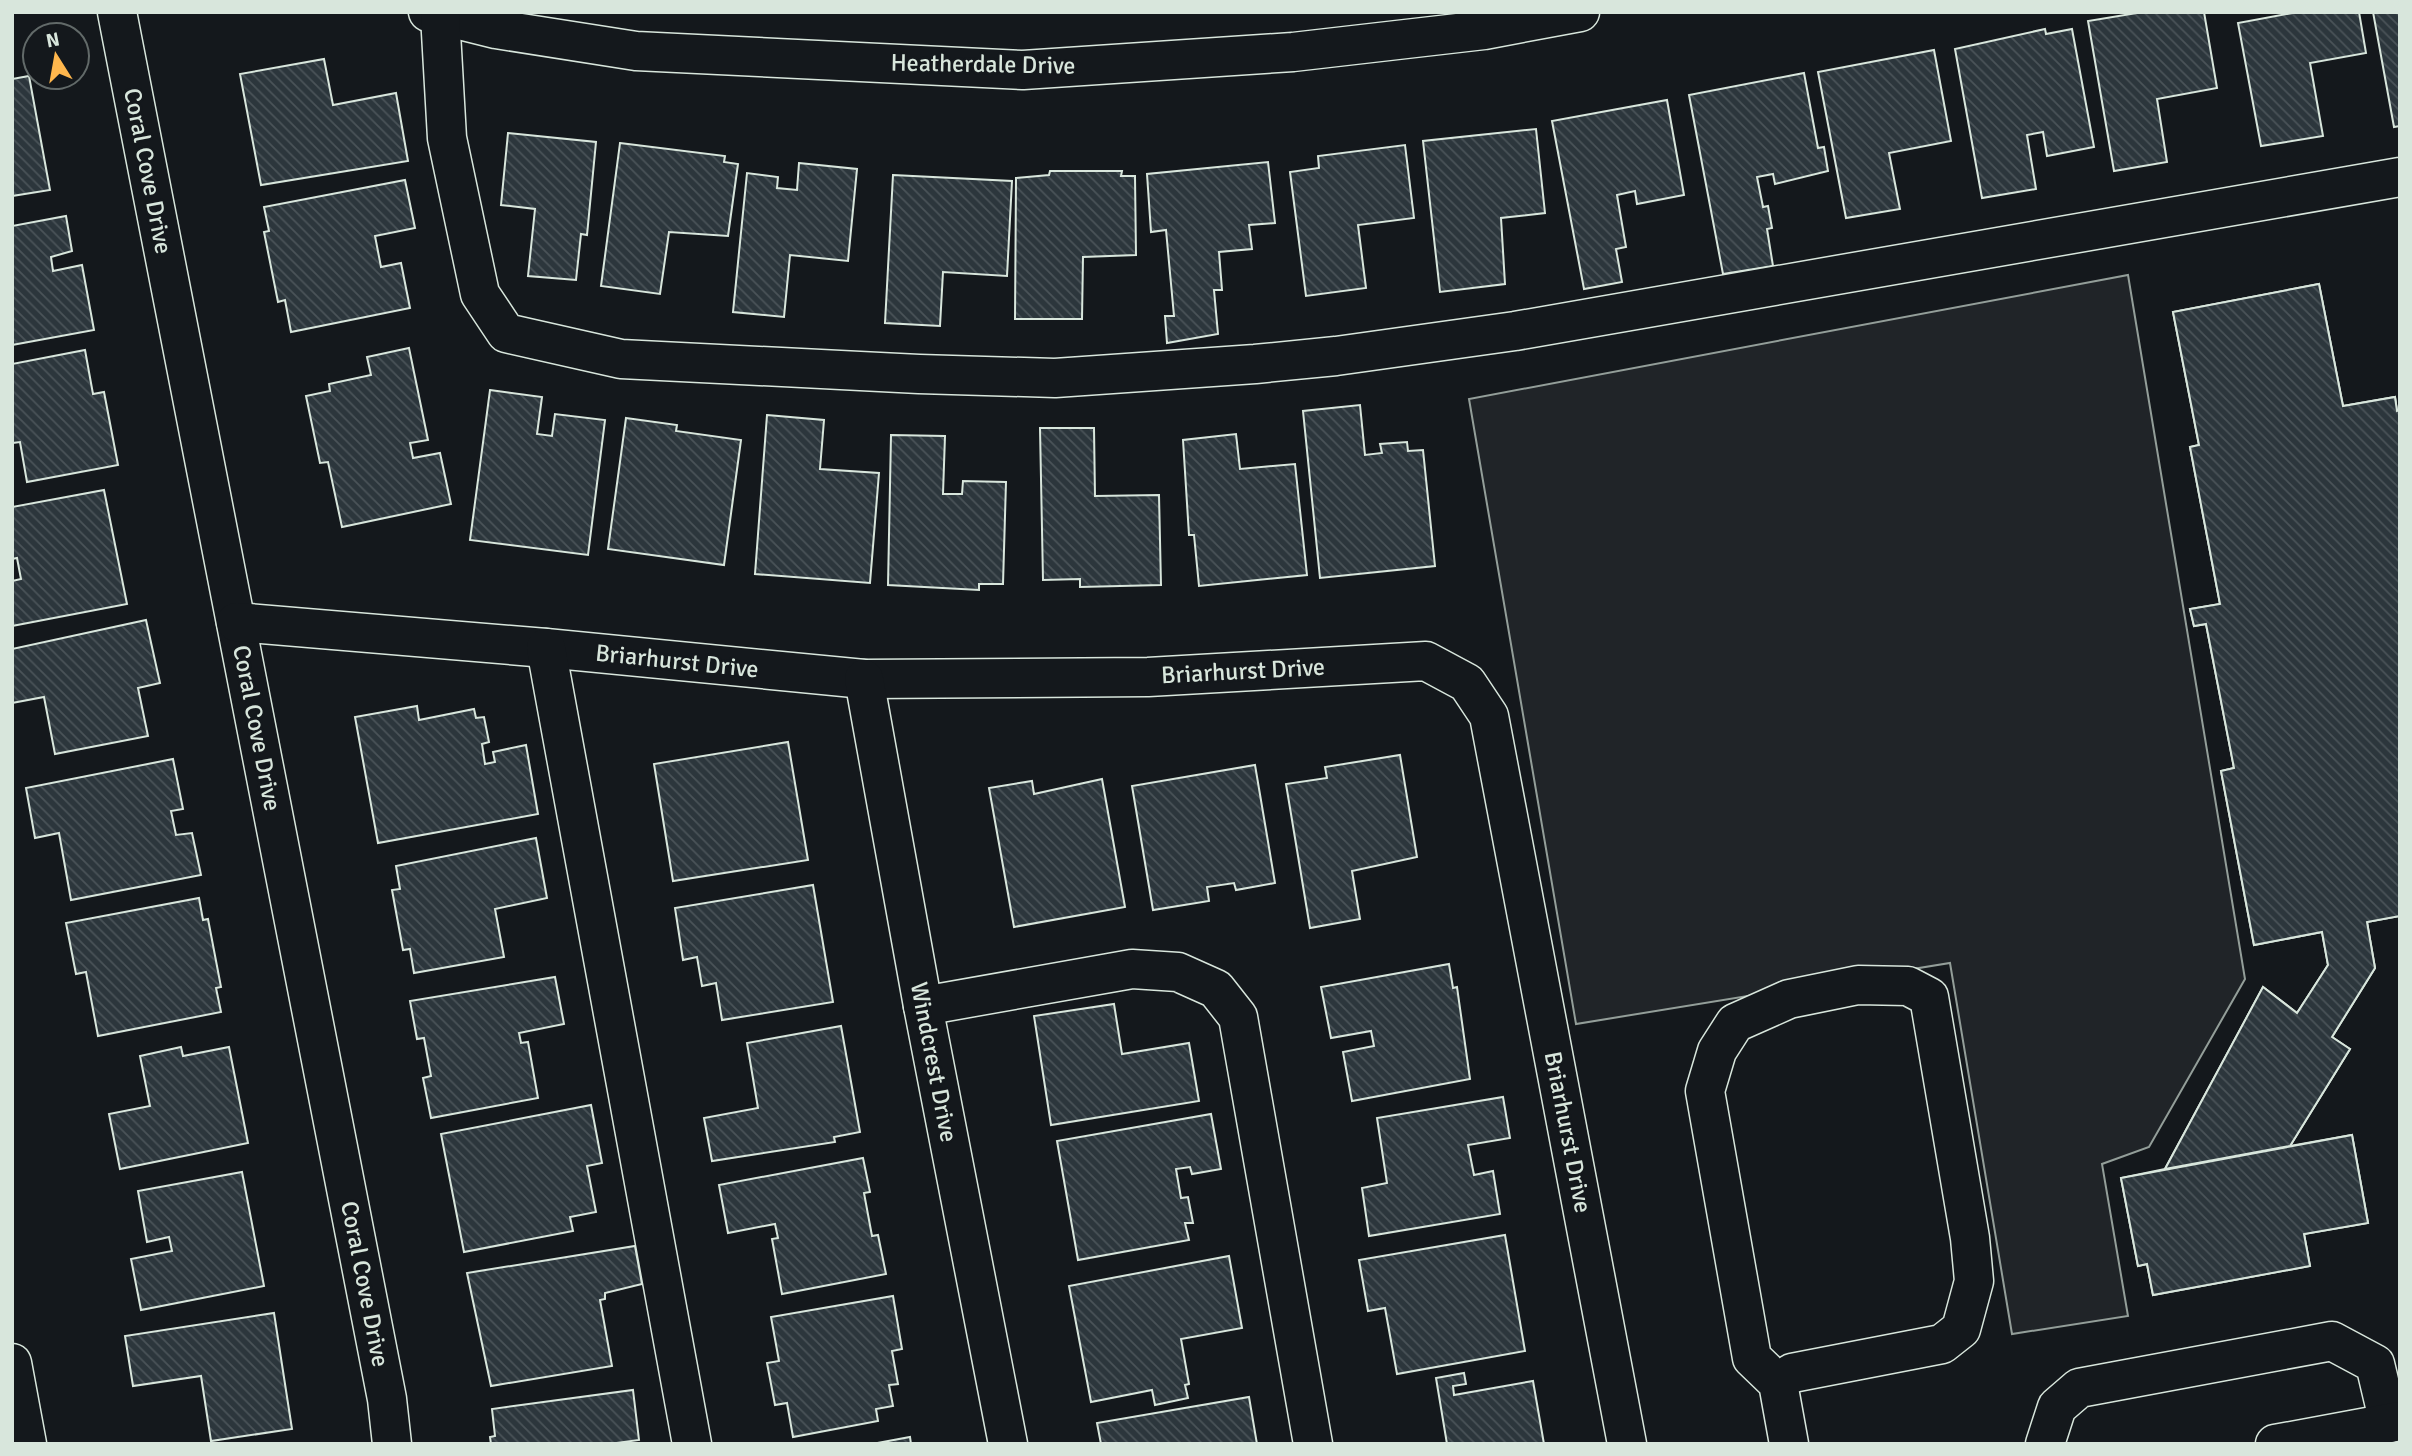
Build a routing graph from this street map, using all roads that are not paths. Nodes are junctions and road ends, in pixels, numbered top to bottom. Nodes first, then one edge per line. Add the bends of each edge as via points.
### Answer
1 (117, 12) edge
2 (1580, 12) edge
3 (434, 14) edge
4 (2400, 177) edge
5 (236, 622) junction
6 (546, 648) junction
7 (864, 679) junction
8 (923, 1006) junction
9 (12, 1363) edge
10 (1778, 1383) junction
11 (2395, 1422) edge
12 (27, 1444) edge
13 (392, 1444) edge
14 (692, 1444) edge
15 (1008, 1444) edge
16 (1313, 1444) edge
17 (1627, 1444) edge
18 (1789, 1444) edge
19 (2046, 1444) edge
20 (2275, 1444) edge

1 - 5 street, Coral Cove Drive
2 - 3 street, Heatherdale Drive via 1484,30 1293,52 1023,69 636,51 495,29
3 - 4 street via 447,138 480,294 506,333 621,359 1055,378 1322,358 1515,331
5 - 6 street, Briarhurst Drive
5 - 13 street, Coral Cove Drive
6 - 7 street, Briarhurst Drive
6 - 14 street
7 - 8 street, Windcrest Drive
7 - 17 street, Briarhurst Drive via 1148,677 1426,661 1467,683 1489,716
8 - 15 street, Windcrest Drive
8 - 16 street via 1132,969 1178,972 1216,989 1238,1017
9 - 12 street
10 - 10 street via 1792,1373 1942,1344 1961,1329 1974,1282 1970,1238 1929,997 1908,986 1858,985 1789,999 1735,1023 1717,1051 1705,1091 1752,1358
10 - 18 street
11 - 19 street via 2375,1364 2332,1341 2079,1388 2057,1407
11 - 20 street

